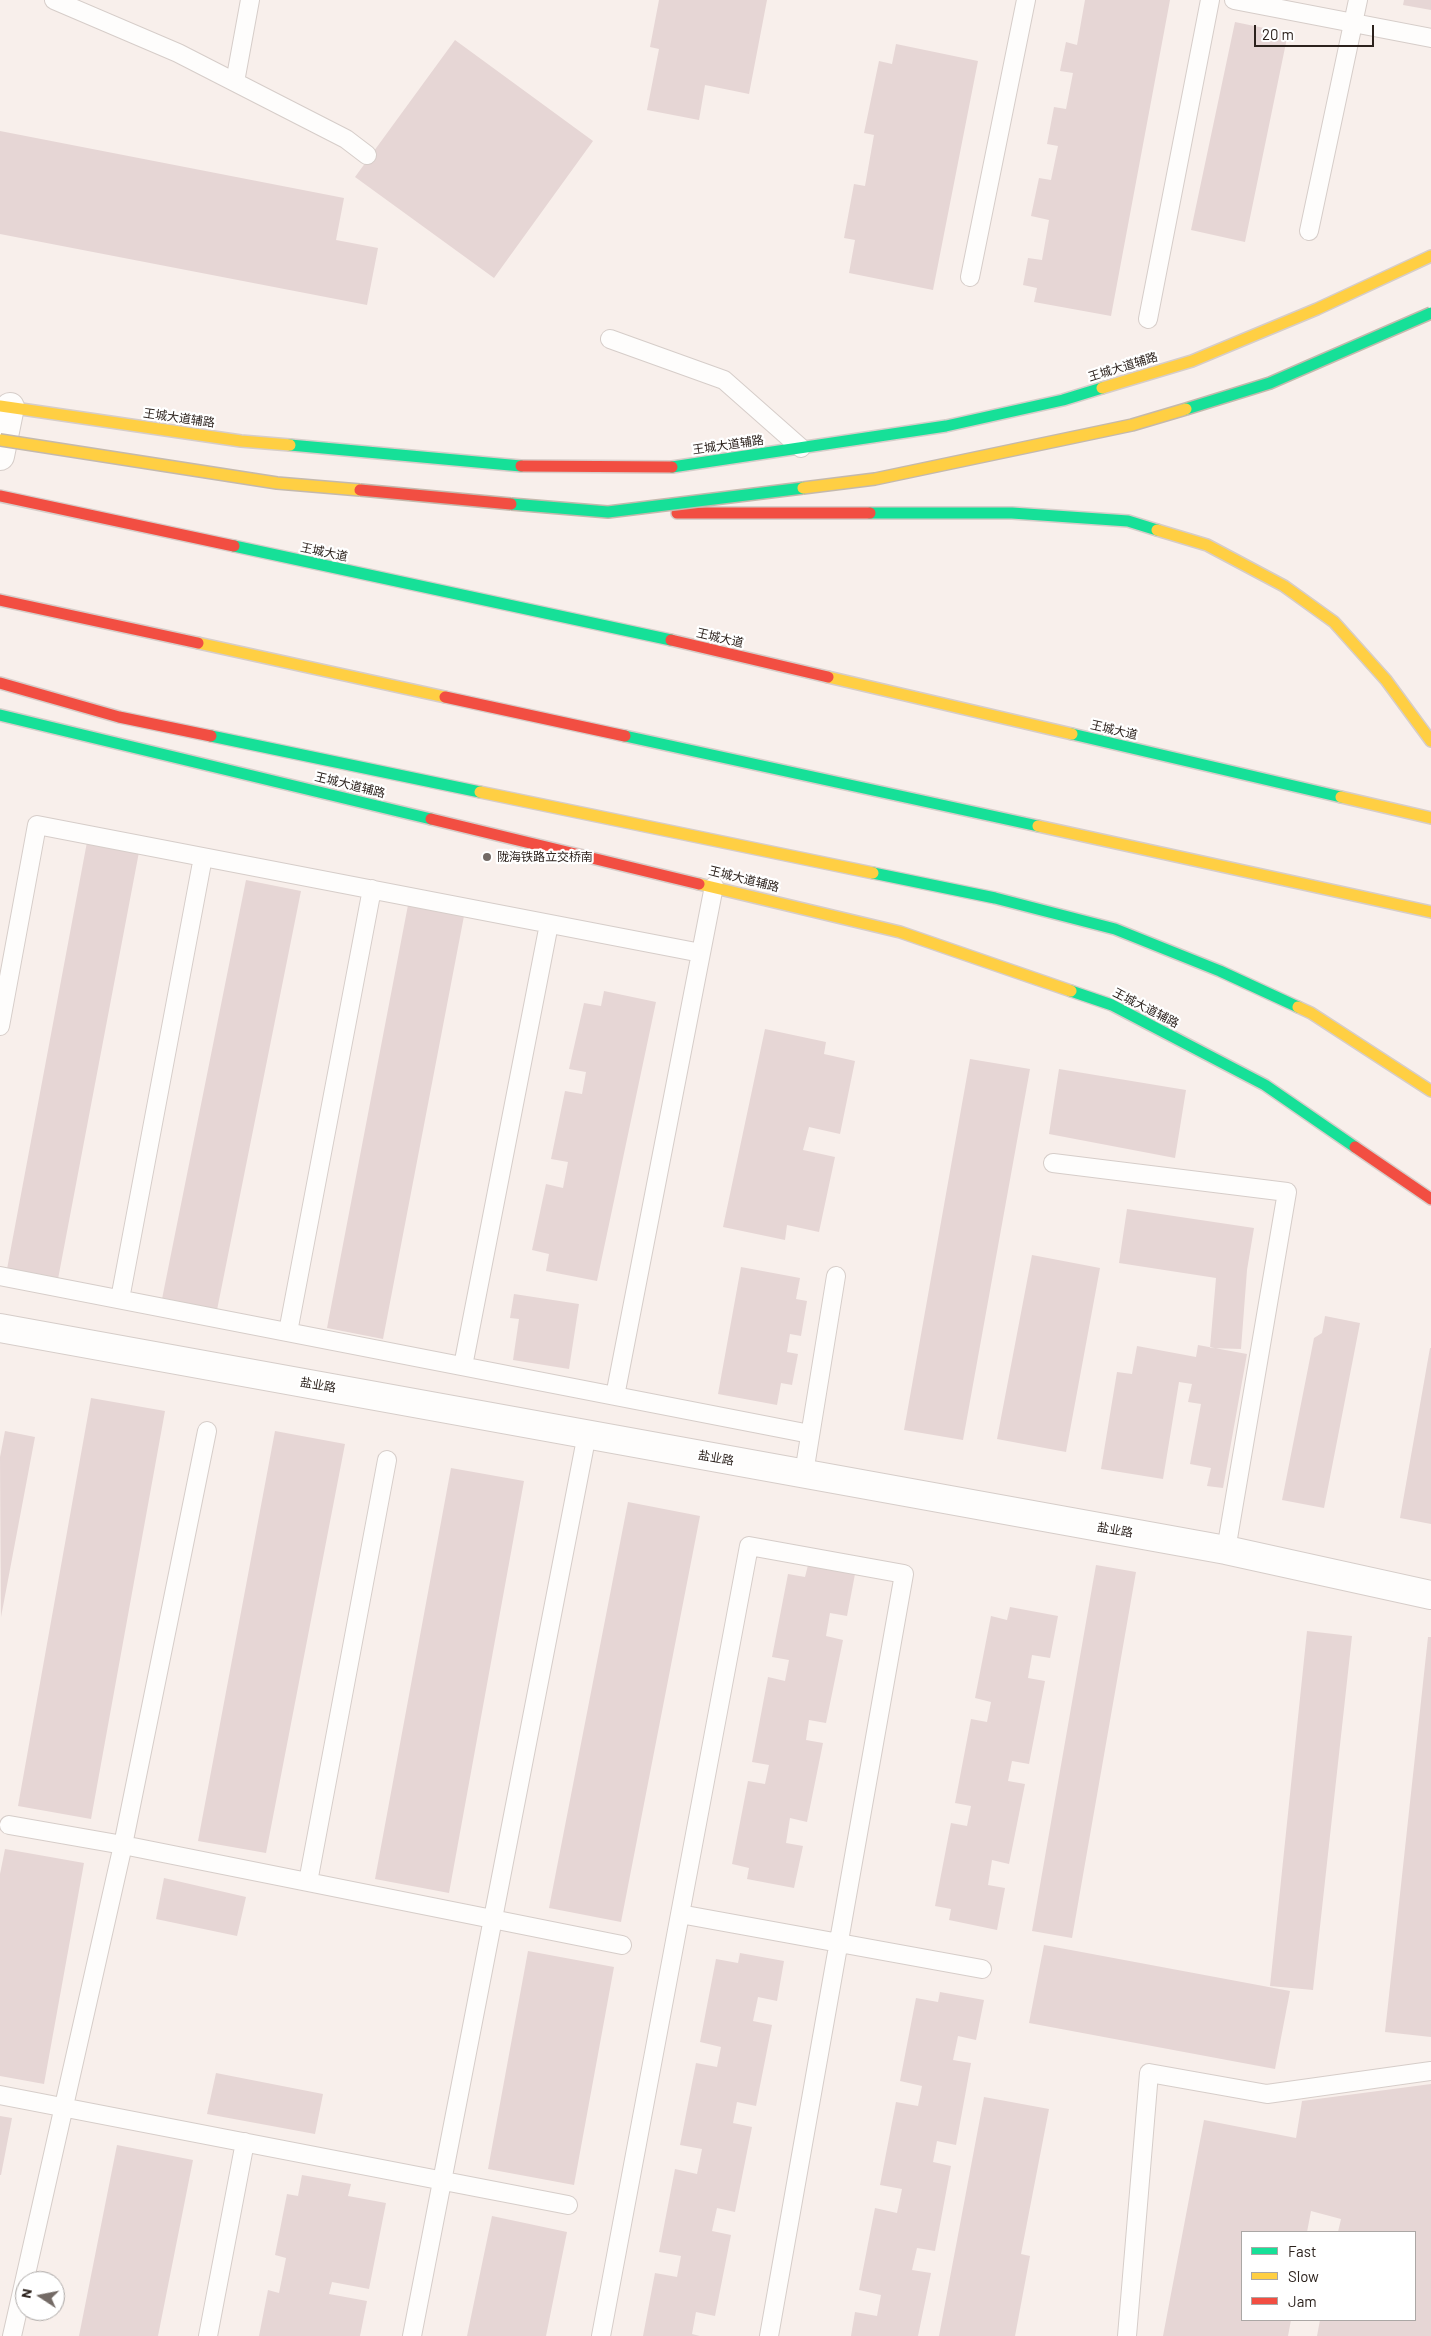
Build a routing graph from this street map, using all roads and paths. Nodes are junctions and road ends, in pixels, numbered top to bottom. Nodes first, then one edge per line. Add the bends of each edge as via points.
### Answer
1 (54, 0) edge
2 (250, 0) edge
3 (1026, 0) edge
4 (1210, 0) edge
5 (1234, 0) edge
6 (1358, 0) edge
7 (1353, 23) junction
8 (1431, 38) edge
9 (235, 82) junction
10 (367, 154) dead end
11 (1309, 231) dead end
12 (1431, 256) edge
13 (970, 277) dead end
14 (1431, 313) edge
15 (1148, 319) dead end
16 (610, 339) dead end
17 (3, 407) edge
18 (0, 440) edge
19 (802, 448) junction
20 (0, 456) edge
21 (0, 496) edge
22 (608, 512) junction
23 (0, 600) edge
24 (0, 682) edge
25 (0, 714) edge
26 (1431, 741) edge
27 (1431, 818) edge
28 (203, 857) junction
29 (714, 886) junction
30 (372, 889) junction
31 (1431, 912) edge
32 (549, 924) junction
33 (701, 953) junction
34 (0, 1026) edge
35 (1431, 1091) edge
36 (1054, 1163) dead end
37 (1431, 1199) edge
38 (0, 1276) edge
39 (836, 1276) dead end
40 (120, 1299) junction
41 (0, 1328) edge
42 (288, 1332) junction
43 (463, 1366) junction
44 (615, 1396) junction
45 (207, 1431) dead end
46 (587, 1434) junction
47 (810, 1434) junction
48 (387, 1460) dead end
49 (804, 1473) junction
50 (1226, 1550) junction
51 (1431, 1595) edge
52 (9, 1825) dead end
53 (124, 1845) junction
54 (308, 1882) junction
55 (680, 1914) junction
56 (493, 1919) junction
57 (838, 1943) junction
58 (622, 1945) dead end
59 (982, 1969) dead end
60 (1431, 2071) edge
61 (0, 2095) edge
62 (64, 2107) junction
63 (245, 2142) junction
64 (442, 2181) junction
65 (568, 2205) dead end
66 (12, 2336) edge
67 (208, 2336) edge
68 (412, 2336) edge
69 (601, 2336) edge
70 (769, 2336) edge
71 (1127, 2336) edge

1 - 9 lane via 178,53
2 - 9 lane
3 - 13 lane
4 - 15 lane
5 - 7 lane
6 - 7 lane
7 - 8 lane
7 - 11 lane
9 - 10 lane via 346,139
12 - 19 main road, 王城大道辅路 via 1317,310 1192,361 1063,400 946,426
14 - 22 main road, bridge via 1270,383 1132,425 875,479
16 - 19 lane via 724,380
17 - 19 main road, 王城大道辅路 via 242,441 533,467 668,468
17 - 20 street
18 - 22 main road, bridge via 277,484
21 - 27 main road, 王城大道 via 679,642
22 - 26 main road, bridge via 1012,513 1128,521 1207,545 1284,586 1334,622 1386,680
23 - 31 main road
24 - 35 main road via 119,718 995,898 1115,929 1220,971 1311,1013
25 - 29 main road, 王城大道辅路
28 - 30 lane
28 - 34 lane via 37,825
28 - 40 lane
29 - 33 lane
29 - 37 main road, 王城大道辅路 via 900,932 1112,1005 1265,1086
30 - 32 lane
30 - 42 lane
32 - 33 lane
32 - 43 lane
33 - 44 lane
36 - 50 lane via 1287,1192
38 - 40 lane
39 - 47 lane
40 - 42 lane
41 - 46 street, 盐业路
42 - 43 lane
43 - 44 lane
44 - 47 lane
45 - 53 lane
46 - 49 street, 盐业路
46 - 56 lane
47 - 49 lane
48 - 54 lane
49 - 50 street, 盐业路
50 - 51 street, 盐业路
52 - 53 lane
53 - 54 lane
53 - 62 lane
54 - 56 lane
55 - 57 lane
55 - 57 lane via 749,1546 904,1574
55 - 69 lane
56 - 58 lane
56 - 64 lane
57 - 59 lane
57 - 70 lane
60 - 71 lane via 1268,2094 1149,2073
61 - 62 lane
62 - 63 lane
62 - 66 lane
63 - 64 lane
63 - 67 lane
64 - 65 lane
64 - 68 lane

